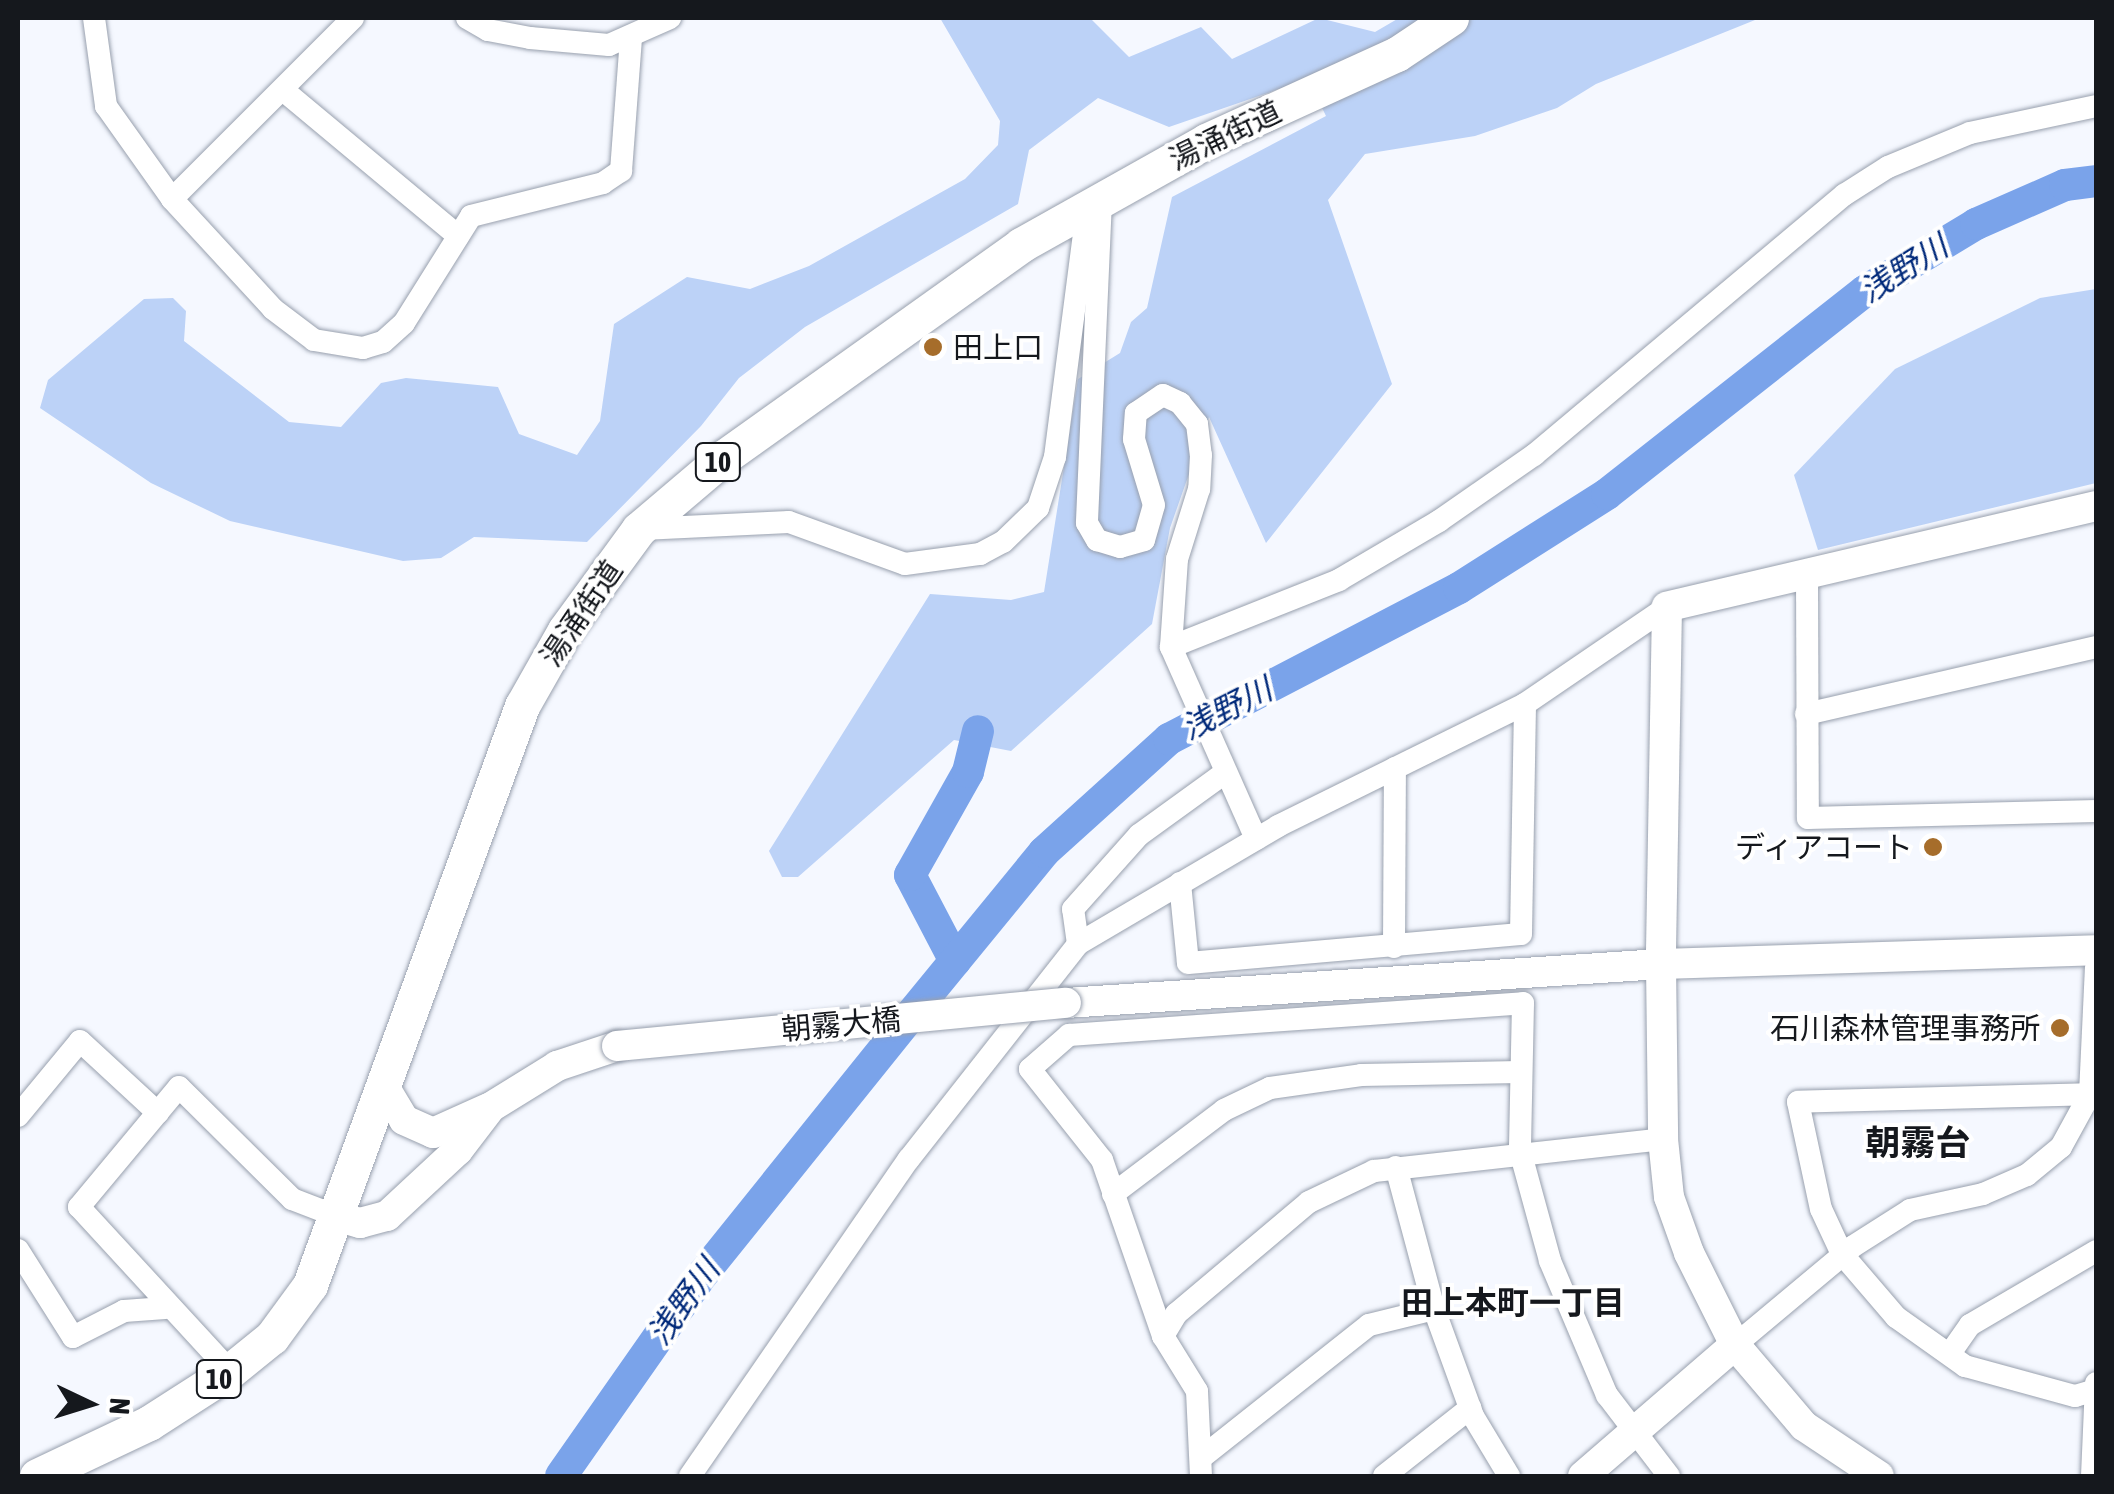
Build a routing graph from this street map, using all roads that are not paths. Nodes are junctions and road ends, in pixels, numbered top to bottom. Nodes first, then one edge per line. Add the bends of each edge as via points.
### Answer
1 (94, 18) edge
2 (353, 18) edge
3 (467, 18) edge
4 (670, 18) edge
5 (1451, 18) edge
6 (630, 38) junction
7 (283, 90) junction
8 (2096, 106) edge
9 (172, 198) junction
10 (1094, 205) junction
11 (458, 236) junction
12 (2096, 506) edge
13 (639, 529) junction
14 (1807, 574) junction
15 (1668, 607) junction
16 (2096, 647) edge
17 (1174, 657) junction
18 (1525, 704) junction
19 (1806, 714) junction
20 (1395, 768) junction
21 (1225, 769) junction
22 (2096, 811) edge
23 (1256, 839) junction
24 (1180, 883) junction
25 (1078, 944) junction
26 (1394, 947) junction
27 (2096, 950) edge
28 (1661, 964) junction
29 (2096, 968) edge
30 (1520, 1072) junction
31 (385, 1088) junction
32 (2093, 1094) edge
33 (491, 1107) junction
34 (158, 1113) junction
35 (18, 1116) edge
36 (1663, 1139) junction
37 (1520, 1151) junction
38 (1396, 1167) junction
39 (1113, 1194) junction
40 (339, 1217) junction
41 (18, 1250) edge
42 (2096, 1251) edge
43 (1842, 1254) junction
44 (165, 1308) junction
45 (1434, 1310) junction
46 (1163, 1336) junction
47 (1735, 1345) junction
48 (1951, 1352) junction
49 (230, 1371) junction
50 (2095, 1388) edge
51 (1470, 1408) junction
52 (1637, 1435) junction
53 (1201, 1467) edge
54 (38, 1476) edge
55 (690, 1476) edge
56 (1384, 1476) edge
57 (1509, 1476) edge
58 (1583, 1476) edge
59 (1668, 1476) edge
60 (1879, 1476) edge
61 (2092, 1476) edge

1 - 9 street via 106,106
2 - 7 street
3 - 6 street via 488,30 530,38 610,45
4 - 6 street
5 - 10 main road, 湯涌街道 / 10 via 1397,54 1206,141
6 - 11 street via 621,171 589,186 492,206 471,216
7 - 9 street
7 - 11 street
8 - 17 street via 1970,133 1888,167 1830,207 1534,455 1439,521 1339,580
9 - 11 street via 272,309 314,340 363,348 383,342 404,323
10 - 13 main road, 湯涌街道 / 10 via 1021,245 942,301 724,457
10 - 13 street via 1055,457 1038,508 1003,542 980,554 904,564 790,522
10 - 17 street via 1094,463 1083,508 1097,540 1120,547 1144,540 1154,504 1134,439 1136,413 1164,396 1180,403 1197,424 1202,455 1199,489 1177,559
12 - 14 street
13 - 31 main road, 湯涌街道 / 10 via 566,630 522,706
14 - 15 street
14 - 19 street
15 - 18 street
15 - 28 street
16 - 19 street
17 - 21 street
18 - 20 street
18 - 26 street via 1521,934
19 - 22 street via 1808,818
20 - 23 street
20 - 26 street
21 - 23 street
21 - 25 street via 1139,835 1074,909
23 - 24 street
24 - 25 street
24 - 26 street via 1188,962
25 - 55 street via 909,1159
27 - 28 street, 朝霧大橋
28 - 33 street, 朝霧大橋, bridge via 1066,1003 617,1046 556,1066
28 - 36 street
29 - 32 street
30 - 37 street
30 - 39 street via 1361,1075 1270,1088 1224,1110
30 - 39 street via 1522,1003 1069,1035 1030,1069 1102,1160
31 - 33 street via 404,1120 432,1133
31 - 40 main road, 湯涌街道 / 10
32 - 43 street via 2061,1147 2026,1175 1983,1194 1910,1210
32 - 43 street via 1798,1102 1806,1159
33 - 40 street via 458,1150 387,1216 360,1223
34 - 35 street via 80,1040
34 - 40 street via 179,1087 292,1199
34 - 44 street via 79,1207
36 - 37 street
36 - 47 street via 1669,1197
37 - 38 street
37 - 52 street via 1550,1261 1607,1395
38 - 45 street
38 - 46 street via 1308,1202 1176,1314
39 - 46 street
40 - 49 main road, 湯涌街道 / 10 via 310,1285 272,1338
41 - 44 street via 73,1336 124,1311
42 - 48 street via 1970,1325
43 - 47 street
43 - 48 street via 1896,1317 1931,1347
44 - 49 street
45 - 51 street
45 - 53 street via 1369,1324
46 - 53 street via 1197,1392
47 - 52 street
47 - 60 street via 1804,1426
48 - 50 street via 1966,1366 2018,1385 2074,1396
49 - 54 main road, 湯涌街道 / 10 via 150,1423
50 - 61 street
51 - 56 street
51 - 57 street
52 - 58 street
52 - 59 street

